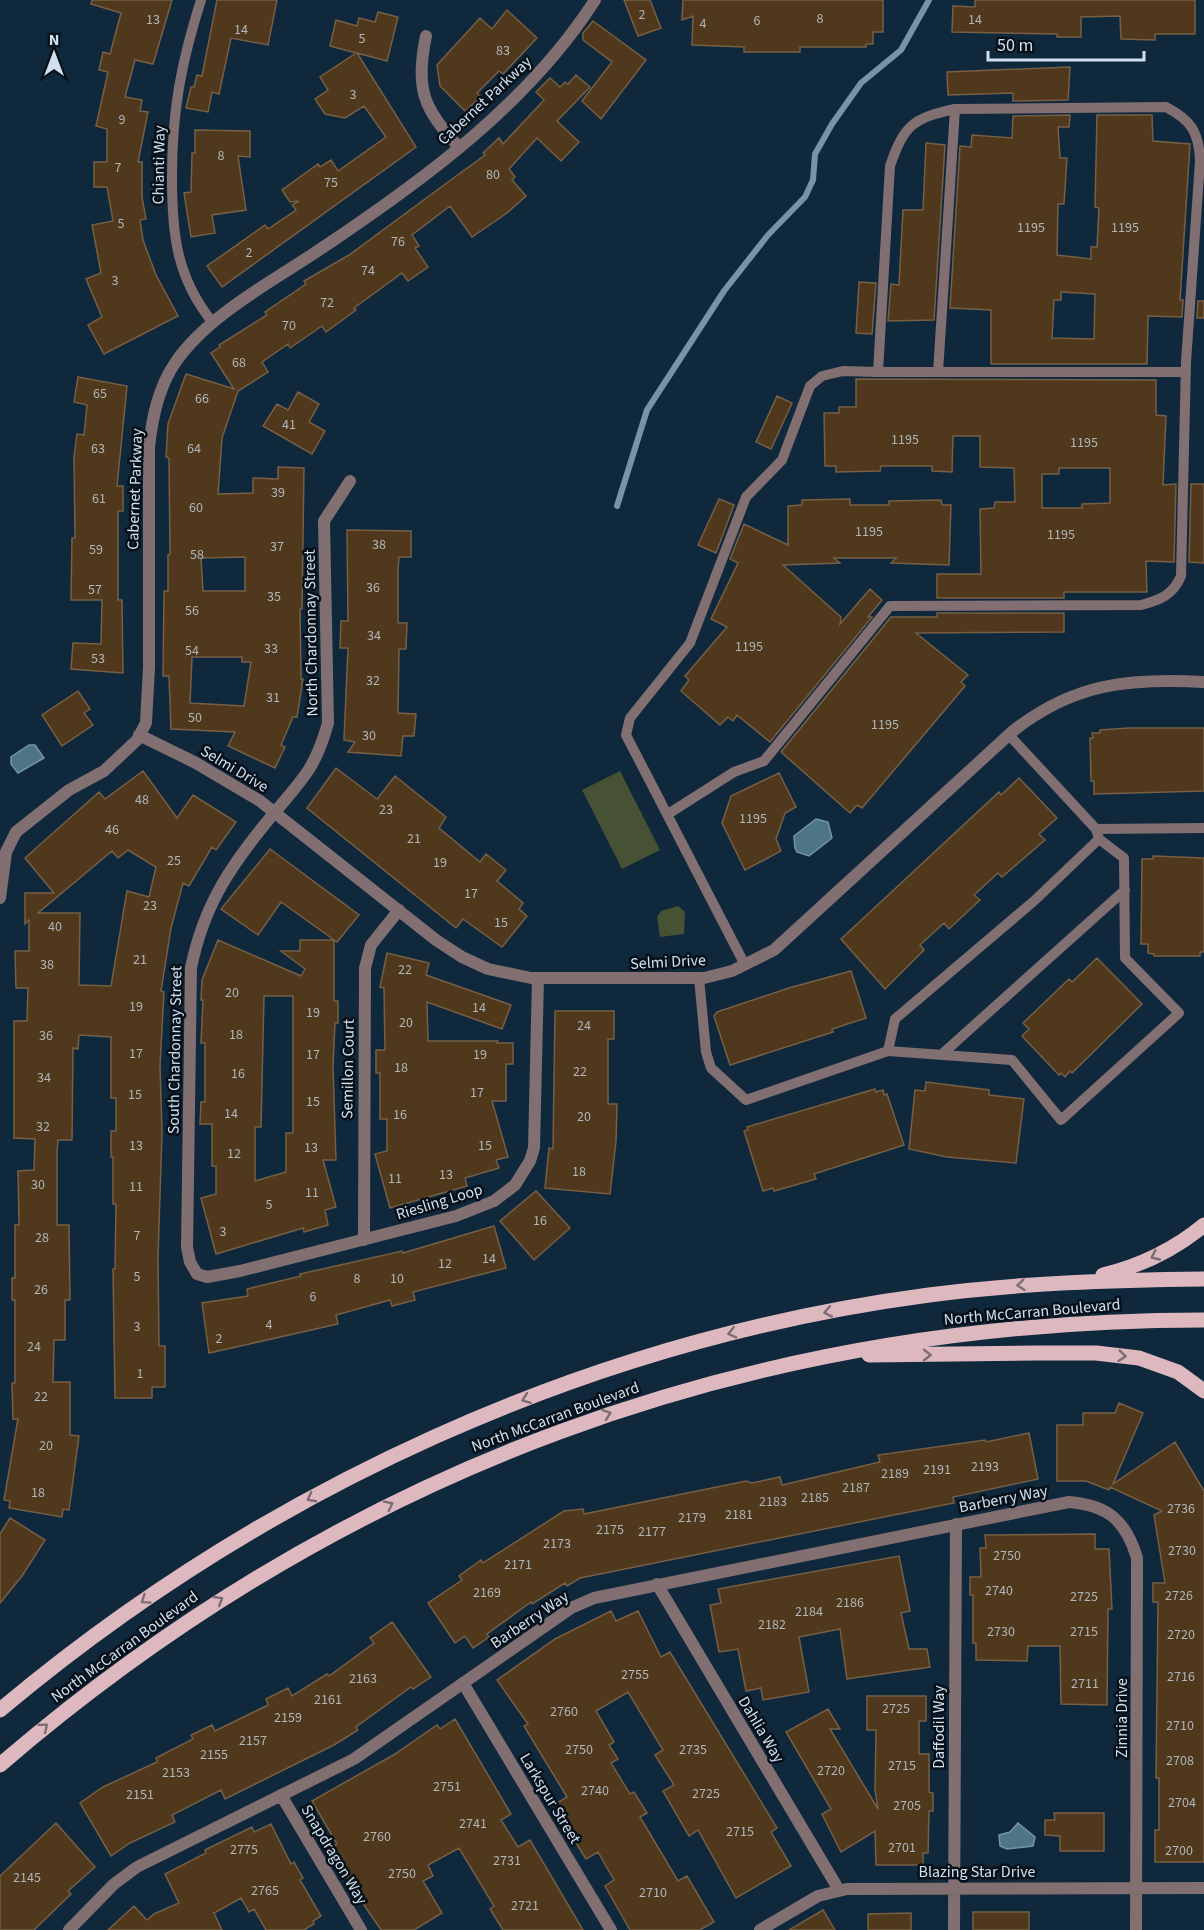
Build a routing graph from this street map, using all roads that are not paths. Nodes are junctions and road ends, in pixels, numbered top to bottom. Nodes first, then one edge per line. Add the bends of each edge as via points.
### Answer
1 (201, 0) edge
2 (595, 0) edge
3 (426, 36) dead end
4 (955, 109) junction
5 (459, 147) junction
6 (213, 324) junction
7 (878, 372) junction
8 (938, 372) junction
9 (1186, 372) junction
10 (350, 481) dead end
11 (1204, 682) edge
12 (140, 735) junction
13 (1009, 735) junction
14 (275, 813) junction
15 (668, 814) junction
16 (1204, 828) edge
17 (0, 831) edge
18 (15, 832) junction
19 (1098, 834) junction
20 (1125, 890) junction
21 (0, 898) edge
22 (399, 910) junction
23 (745, 966) junction
24 (538, 978) junction
25 (699, 978) junction
26 (888, 1051) junction
27 (941, 1055) junction
28 (1204, 1225) edge
29 (364, 1240) junction
30 (196, 1274) joint
31 (1204, 1279) edge
32 (1079, 1281) junction
33 (1204, 1320) edge
34 (826, 1355) junction
35 (1204, 1391) edge
36 (1112, 1515) joint
37 (956, 1524) junction
38 (657, 1584) junction
39 (464, 1683) junction
40 (0, 1710) edge
41 (0, 1765) edge
42 (281, 1795) junction
43 (954, 1887) junction
44 (1137, 1888) junction
45 (1204, 1888) edge
46 (839, 1890) junction
47 (69, 1930) edge
48 (361, 1930) edge
49 (611, 1930) edge
50 (760, 1930) edge
51 (954, 1930) edge
52 (1136, 1930) edge

1 - 6 lane, Chianti Way via 177,88 172,135 172,229 190,288
2 - 5 street, Cabernet Parkway via 538,75
3 - 5 street via 420,63 422,92 434,117
4 - 7 lane via 925,115 900,137 890,166
4 - 8 lane
4 - 9 lane via 1166,107 1184,117 1199,140 1200,161
5 - 6 street, Cabernet Parkway
6 - 12 street, Cabernet Parkway via 175,363 153,415 149,448 149,679 146,723
7 - 8 lane
7 - 15 lane via 843,370 822,376 810,386 782,460 747,497 690,643 630,718 626,735
8 - 9 lane
9 - 15 lane via 1181,576 1176,589 1141,605 890,606 764,761 734,772
10 - 14 street, North Chardonnay Street via 324,521 328,723 319,755 305,779
11 - 13 street, Selmi Drive via 1112,683 1055,703
12 - 14 street, Selmi Drive via 226,779
12 - 18 street via 104,771 69,790
13 - 19 lane
13 - 23 street, Selmi Drive via 791,937
14 - 22 street, Selmi Drive
14 - 30 street, South Chardonnay Street via 217,892 200,931 191,968 187,1247
15 - 23 lane
16 - 19 lane
17 - 18 street
18 - 21 street via 6,852
19 - 20 lane via 1124,858
19 - 26 lane via 1034,901 895,1019
20 - 27 lane
20 - 27 lane via 1125,958 1179,1013 1061,1120 1012,1060
22 - 24 street, Selmi Drive via 462,957 497,971
22 - 29 street, Semillon Court via 371,945 365,968
23 - 25 street, Selmi Drive
24 - 25 street, Selmi Drive
24 - 29 street, Riesling Loop via 535,1140 530,1161 515,1185 494,1201 456,1216
25 - 26 lane via 711,1068 746,1100
26 - 27 lane
28 -> 32 main road via 1156,1256 1117,1272
29 - 30 street, Riesling Loop via 240,1271 207,1277
31 - 32 main road, North McCarran Boulevard
32 -> 40 main road, North McCarran Boulevard via 929,1295 789,1320 649,1356 500,1409 414,1446 272,1519 132,1609
33 - 34 main road, North McCarran Boulevard via 1019,1327
34 -> 35 main road via 1096,1353 1159,1363
41 -> 34 main road, North McCarran Boulevard via 141,1652 206,1608 282,1562 414,1492 479,1462 630,1406
36 - 37 street, Barberry Way via 1086,1503 1069,1502
36 - 44 street, Zinnia Drive via 1132,1540 1137,1558
37 - 38 street, Barberry Way
37 - 43 street, Daffodil Way
38 - 39 street, Barberry Way via 594,1598 571,1608
38 - 46 street, Dahlia Way
39 - 42 street, Barberry Way via 354,1759
39 - 49 street, Larkspur Street
42 - 47 street, Barberry Way via 137,1867 114,1884
42 - 48 street, Snapdragon Way
43 - 44 street, Blazing Star Drive
43 - 46 street, Blazing Star Drive
43 - 51 street, Daffodil Way
44 - 45 street, Blazing Star Drive
44 - 52 street, Zinnia Drive
46 - 50 street, Blazing Star Drive via 818,1896

